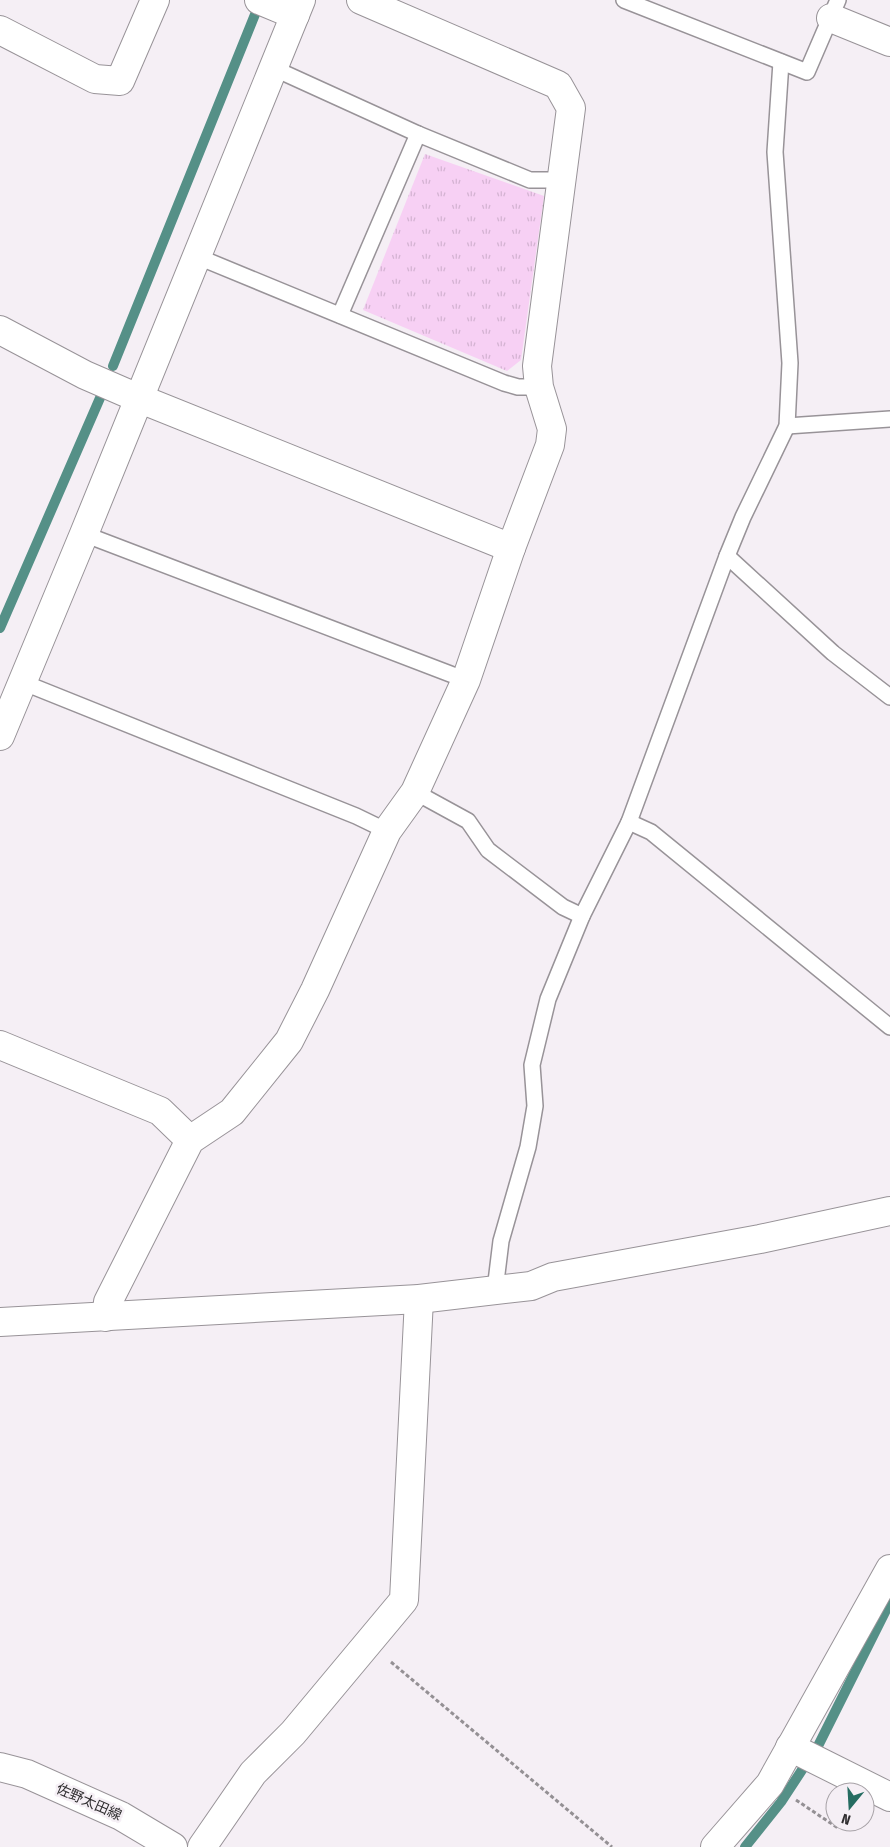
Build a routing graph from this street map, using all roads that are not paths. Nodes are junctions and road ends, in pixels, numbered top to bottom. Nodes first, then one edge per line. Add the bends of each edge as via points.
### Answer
1 (155, 0) edge
2 (361, 0) edge
3 (624, 0) edge
4 (284, 6) edge
5 (835, 9) edge
6 (0, 30) edge
7 (890, 42) edge
8 (781, 62) junction
9 (273, 68) junction
10 (418, 134) junction
11 (562, 180) junction
12 (196, 256) junction
13 (340, 315) junction
14 (0, 330) edge
15 (539, 387) junction
16 (138, 398) junction
17 (890, 419) edge
18 (788, 426) junction
19 (84, 534) junction
20 (511, 548) junction
21 (727, 556) junction
22 (466, 680) junction
23 (22, 682) junction
24 (890, 697) edge
25 (0, 736) edge
26 (415, 792) junction
27 (629, 822) junction
28 (387, 831) junction
29 (582, 916) junction
30 (890, 1027) edge
31 (0, 1045) edge
32 (190, 1140) junction
33 (890, 1211) edge
34 (495, 1290) junction
35 (419, 1299) junction
36 (106, 1317) junction
37 (0, 1322) edge
38 (890, 1569) edge
39 (790, 1747) junction
40 (0, 1767) edge
41 (890, 1797) edge
42 (173, 1847) edge
43 (202, 1847) edge
44 (715, 1847) edge

1 - 6 street via 120,81 95,80
2 - 11 street via 558,85 570,108
3 - 8 lane
4 - 9 street
5 - 7 street
5 - 8 lane via 807,72
8 - 18 lane via 776,152 790,363
9 - 10 lane
9 - 12 street
10 - 11 lane via 530,180
10 - 13 lane
11 - 15 street via 537,366
12 - 13 lane
12 - 16 street
13 - 15 lane via 504,383
14 - 16 street
15 - 20 street via 552,429 550,445
16 - 19 street
16 - 20 street
17 - 18 lane
18 - 21 lane
19 - 22 lane
19 - 23 street
20 - 22 street
21 - 24 lane via 833,653
21 - 27 lane
22 - 26 street
23 - 25 street
23 - 28 lane
26 - 28 street
26 - 29 lane via 468,821 488,850 563,907
27 - 29 lane
27 - 30 lane via 651,832
28 - 32 street via 289,1041 232,1112
29 - 34 lane via 548,999 534,1056 534,1106 528,1147 501,1241
31 - 32 street via 160,1111
32 - 36 street via 108,1302
33 - 34 street via 553,1277 531,1286
34 - 35 street
35 - 36 street
35 - 43 street via 404,1600 293,1733 253,1773
36 - 37 street
38 - 39 street
39 - 41 street
39 - 44 street via 770,1784
40 - 42 street, 佐野太田線 via 27,1774 121,1816

